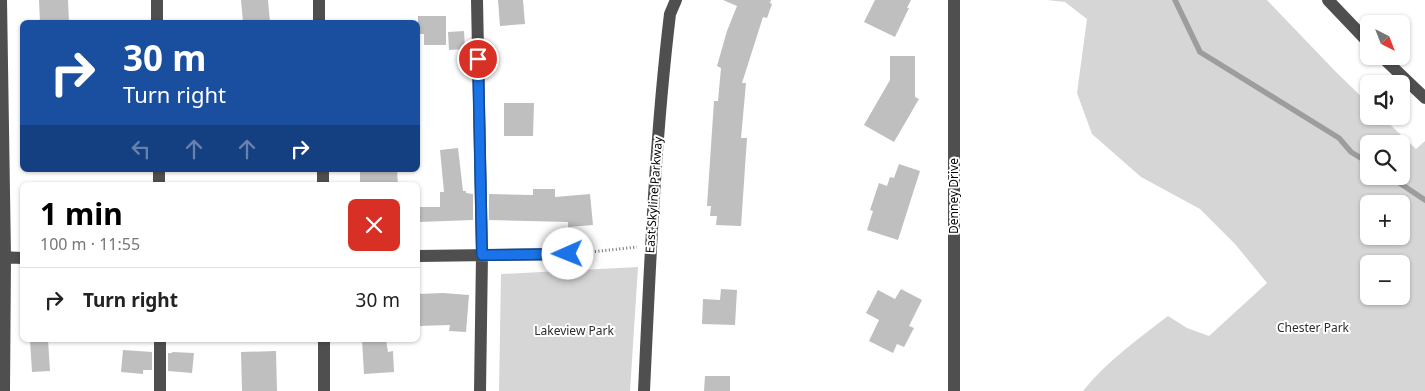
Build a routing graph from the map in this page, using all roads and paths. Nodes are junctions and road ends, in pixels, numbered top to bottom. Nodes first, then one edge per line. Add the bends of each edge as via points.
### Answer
1 (1, 0) edge
2 (157, 0) edge
3 (319, 0) edge
4 (477, 0) edge
5 (676, 0) edge
6 (954, 0) edge
7 (1328, 0) edge
8 (157, 20) edge
9 (319, 20) edge
10 (1360, 34) edge
11 (1390, 65) edge
12 (1425, 98) edge
13 (650, 246) junction
14 (568, 254) joint
15 (482, 255) junction
16 (420, 256) edge
17 (2, 258) edge
18 (20, 258) edge
19 (160, 342) edge
20 (324, 342) edge
21 (4, 391) edge
22 (160, 391) edge
23 (324, 391) edge
24 (480, 391) edge
25 (644, 391) edge
26 (954, 391) edge

1 - 17 street
2 - 8 street
3 - 9 street
4 - 15 street
5 - 13 street, East Skyline Parkway via 670,14 664,63
6 - 26 street, Denney Drive
7 - 10 street
11 - 12 street
13 - 14 path
13 - 25 street, East Skyline Parkway
14 - 15 street
15 - 16 street
15 - 24 street
17 - 18 street
17 - 21 street
19 - 22 street
20 - 23 street

